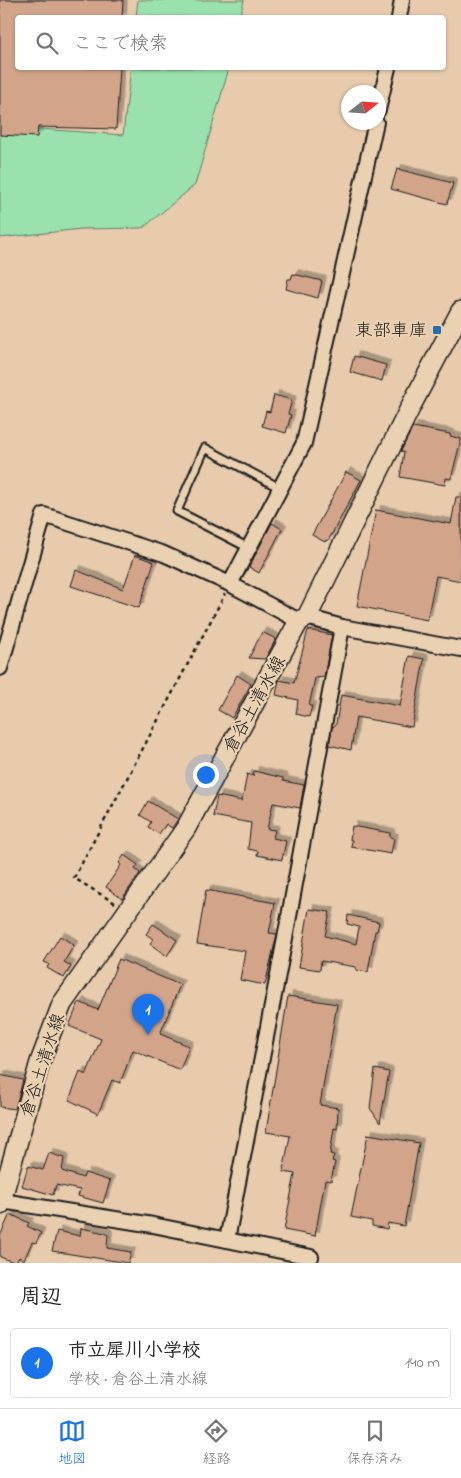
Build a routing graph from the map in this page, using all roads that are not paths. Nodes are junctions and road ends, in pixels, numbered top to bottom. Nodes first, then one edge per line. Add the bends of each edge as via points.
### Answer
1 (402, 0) edge
2 (400, 15) edge
3 (388, 70) edge
4 (384, 85) edge
5 (374, 130) edge
6 (460, 316) edge
7 (280, 488) junction
8 (249, 548) junction
9 (230, 584) junction
10 (303, 619) junction
11 (342, 627) junction
12 (461, 649) edge
13 (0, 668) edge
14 (4, 1172) edge
15 (1, 1203) edge
16 (227, 1240) junction
17 (311, 1257) dead end

1 - 2 street
3 - 4 street
5 - 7 street via 304,443
6 - 10 main road, 倉谷土清水線
7 - 8 street
7 - 8 lane via 205,448 177,511
8 - 9 street
9 - 10 street
9 - 13 street via 164,554 44,515
10 - 11 street
10 - 14 main road, 倉谷土清水線 via 186,828 62,1004
11 - 12 street
11 - 16 street
14 - 15 main road, 倉谷土清水線
15 - 16 street via 153,1225
16 - 17 street

